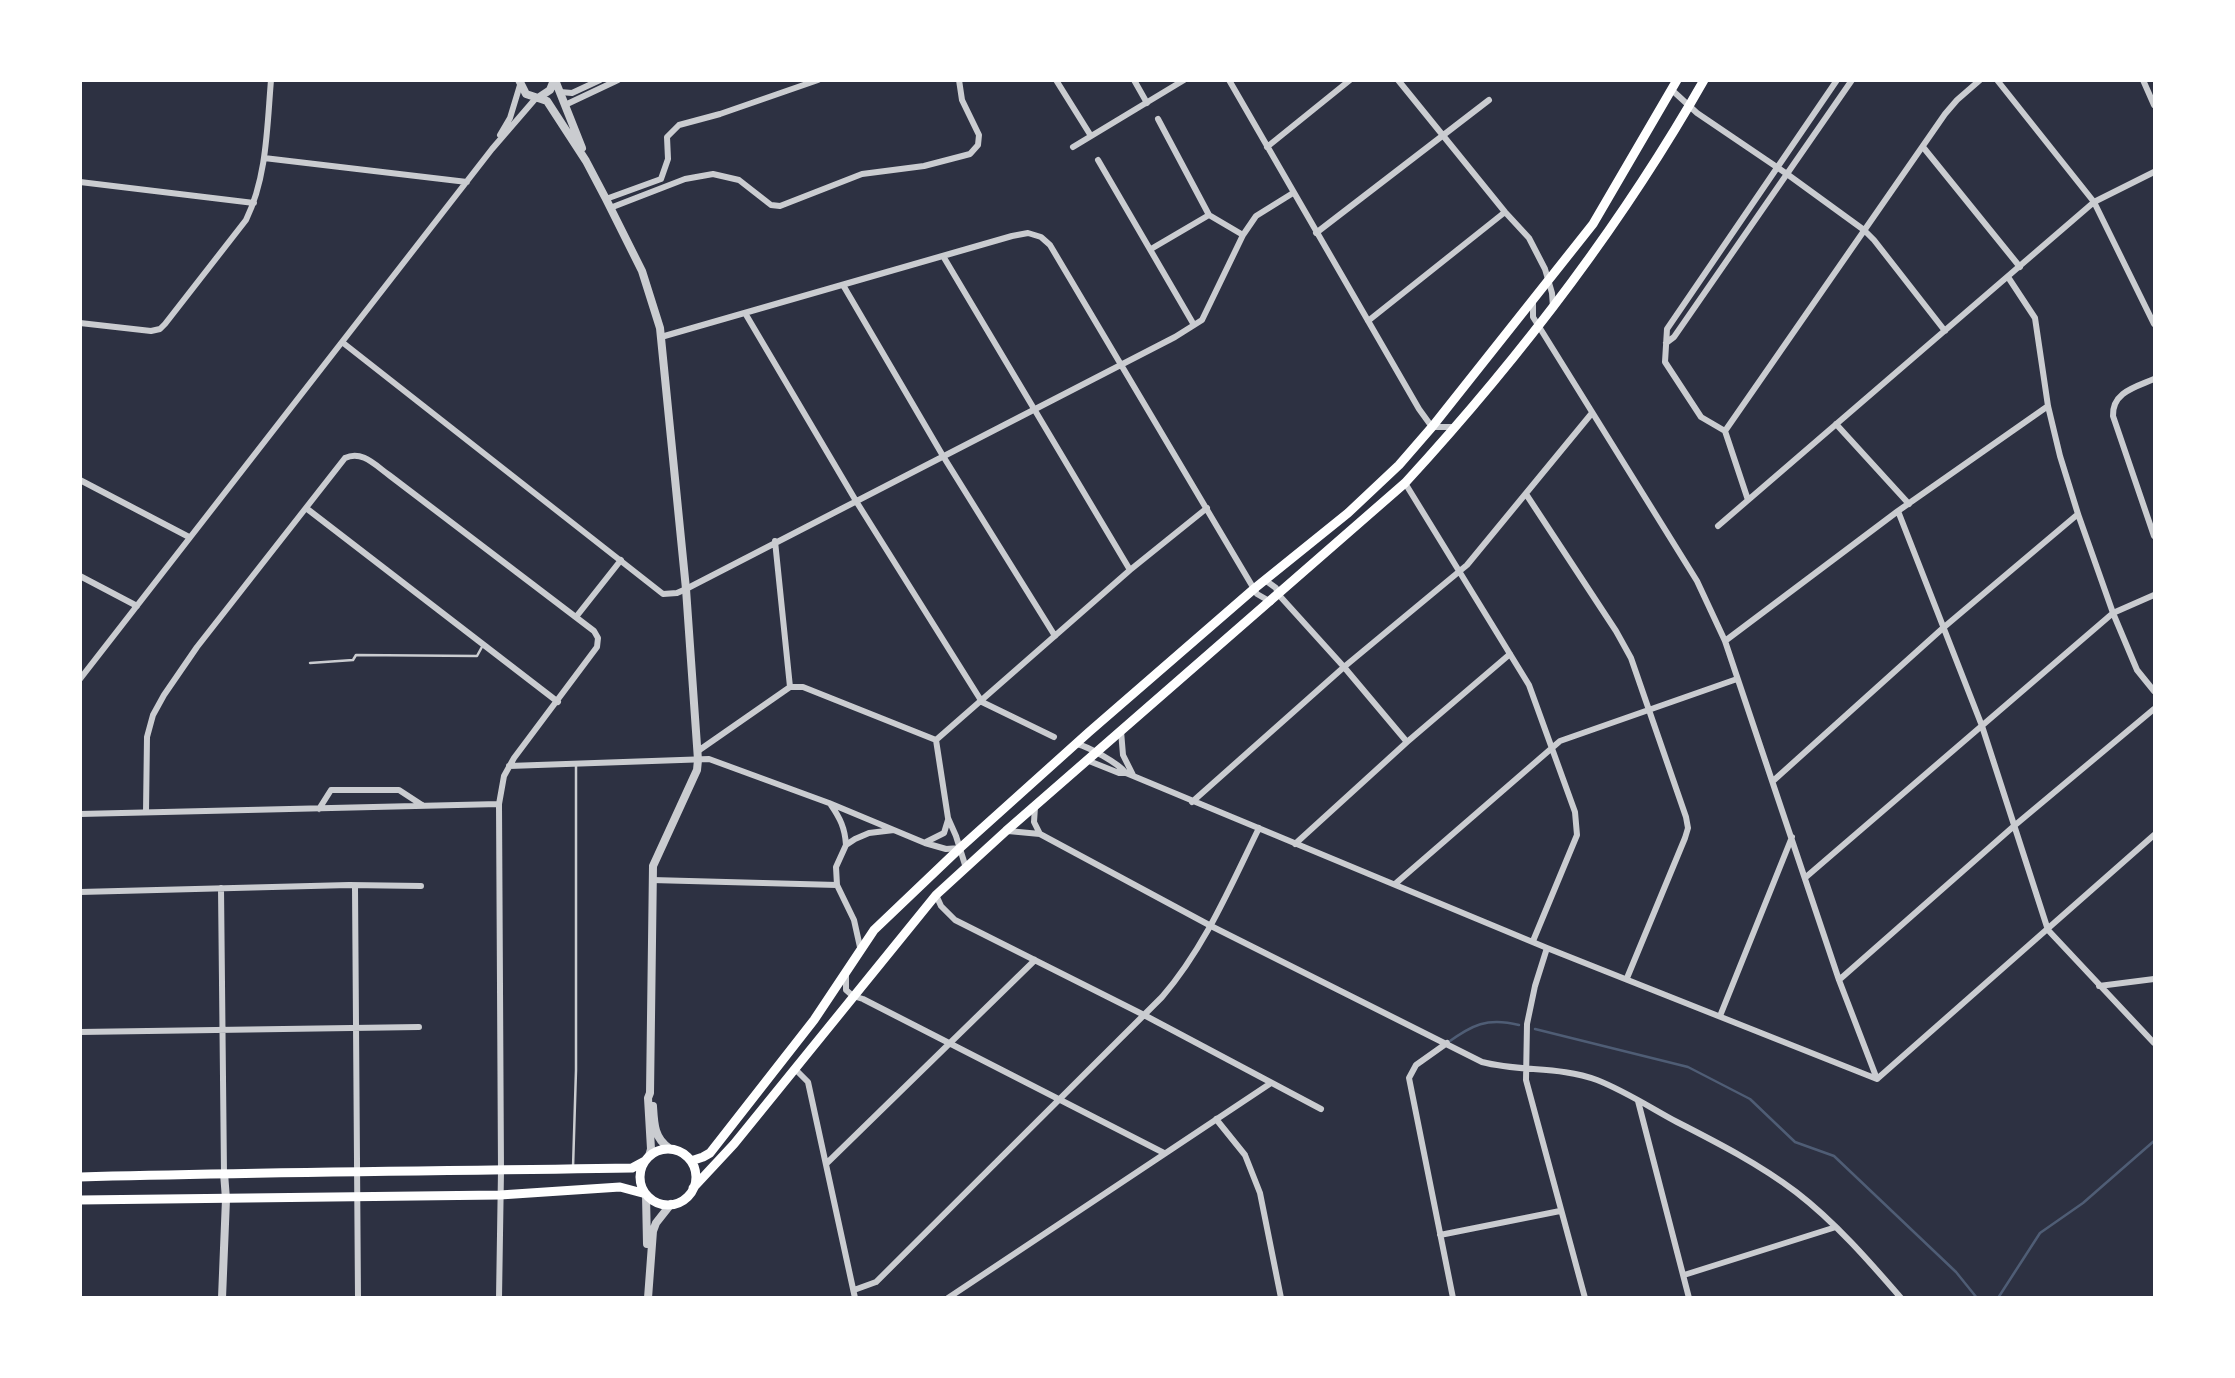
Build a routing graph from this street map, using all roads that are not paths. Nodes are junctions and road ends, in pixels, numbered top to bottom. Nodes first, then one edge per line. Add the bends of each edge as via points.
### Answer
1 (271, 80) edge
2 (554, 80) edge
3 (600, 80) edge
4 (618, 80) edge
5 (818, 80) edge
6 (959, 80) edge
7 (1056, 80) edge
8 (1134, 80) edge
9 (1184, 80) edge
10 (1229, 80) edge
11 (1350, 80) edge
12 (1398, 80) edge
13 (1677, 80) edge
14 (1704, 80) edge
15 (1837, 80) edge
16 (1852, 80) edge
17 (1980, 80) edge
18 (1997, 80) edge
19 (2143, 80) edge
20 (519, 83) edge
21 (1673, 91) junction
22 (560, 92) junction
23 (537, 98) junction
24 (1489, 100) dead end
25 (547, 102) junction
26 (1147, 103) junction
27 (565, 104) junction
28 (2154, 105) edge
29 (1689, 106) junction
30 (1158, 119) dead end
31 (1442, 135) junction
32 (1091, 136) junction
33 (1073, 147) dead end
34 (1267, 147) junction
35 (1923, 147) junction
36 (492, 149) junction
37 (264, 158) junction
38 (1098, 160) dead end
39 (586, 161) junction
40 (1777, 167) junction
41 (2154, 172) edge
42 (1787, 174) junction
43 (661, 179) junction
44 (80, 182) edge
45 (467, 182) junction
46 (663, 189) junction
47 (1293, 193) junction
48 (606, 198) junction
49 (2094, 202) junction
50 (254, 203) junction
51 (610, 208) junction
52 (1505, 212) junction
53 (1209, 215) junction
54 (1864, 230) junction
55 (1316, 233) junction
56 (1242, 235) junction
57 (1151, 249) junction
58 (943, 256) junction
59 (2020, 267) junction
60 (2008, 277) junction
61 (1549, 280) junction
62 (843, 285) junction
63 (1533, 300) junction
64 (1553, 307) junction
65 (744, 313) junction
66 (1368, 321) junction
67 (80, 323) edge
68 (2154, 324) edge
69 (1194, 325) junction
70 (1538, 325) junction
71 (1945, 331) junction
72 (661, 337) junction
73 (342, 342) junction
74 (1665, 343) junction
75 (1122, 364) junction
76 (2154, 379) edge
77 (2048, 405) junction
78 (1034, 410) junction
79 (1592, 413) junction
80 (1836, 424) junction
81 (1433, 427) junction
82 (1455, 427) junction
83 (1725, 431) junction
84 (943, 456) junction
85 (80, 480) edge
86 (1405, 483) junction
87 (1526, 494) junction
88 (1748, 500) junction
89 (856, 501) junction
90 (1909, 504) junction
91 (306, 508) junction
92 (1207, 508) junction
93 (1898, 511) junction
94 (2078, 514) junction
95 (1718, 526) dead end
96 (2154, 536) edge
97 (189, 537) junction
98 (775, 541) junction
99 (621, 561) junction
100 (1130, 570) junction
101 (1459, 570) junction
102 (80, 576) edge
103 (1265, 580) junction
104 (1255, 588) junction
105 (686, 589) junction
106 (2154, 595) edge
107 (1275, 598) junction
108 (137, 606) junction
109 (2113, 613) junction
110 (576, 617) junction
111 (1943, 628) junction
112 (1055, 636) junction
113 (1725, 641) junction
114 (483, 645) junction
115 (1510, 654) junction
116 (310, 663) dead end
117 (1344, 667) junction
118 (80, 679) edge
119 (1737, 679) junction
120 (790, 687) junction
121 (2154, 691) edge
122 (558, 702) junction
123 (982, 702) junction
124 (2154, 709) edge
125 (1649, 710) junction
126 (1982, 726) junction
127 (1121, 731) junction
128 (1054, 737) dead end
129 (936, 740) junction
130 (1407, 742) junction
131 (1077, 744) junction
132 (1553, 746) junction
133 (698, 755) junction
134 (1092, 757) junction
135 (576, 765) junction
136 (509, 766) junction
137 (1134, 777) junction
138 (1773, 781) junction
139 (1192, 802) junction
140 (829, 803) junction
141 (499, 804) junction
142 (424, 806) junction
143 (1035, 807) junction
144 (319, 808) junction
145 (146, 812) junction
146 (80, 814) edge
147 (948, 818) junction
148 (2014, 826) junction
149 (1259, 828) junction
150 (896, 830) junction
151 (1006, 831) junction
152 (1040, 834) junction
153 (2154, 835) edge
154 (1792, 837) junction
155 (925, 843) junction
156 (1295, 844) junction
157 (846, 845) junction
158 (960, 848) junction
159 (966, 868) junction
160 (1807, 877) junction
161 (652, 880) junction
162 (1395, 884) junction
163 (836, 885) junction
164 (421, 886) dead end
165 (355, 887) junction
166 (221, 888) junction
167 (80, 892) edge
168 (936, 895) junction
169 (1211, 926) junction
170 (2048, 930) junction
171 (1533, 941) junction
172 (860, 947) junction
173 (1547, 948) junction
174 (1035, 960) junction
175 (848, 970) junction
176 (1626, 978) junction
177 (2154, 979) edge
178 (1839, 980) junction
179 (2099, 986) junction
180 (853, 996) junction
181 (1144, 1015) junction
182 (1720, 1016) junction
183 (356, 1027) junction
184 (419, 1027) dead end
185 (222, 1029) junction
186 (80, 1032) edge
187 (950, 1043) junction
188 (1447, 1043) junction
189 (2154, 1043) edge
190 (1525, 1068) junction
191 (795, 1069) junction
192 (1877, 1079) junction
193 (1271, 1083) junction
194 (650, 1093) junction
195 (1059, 1098) junction
196 (1638, 1101) junction
197 (1321, 1109) dead end
198 (1216, 1119) junction
199 (669, 1149) junction
200 (1164, 1153) junction
201 (647, 1158) junction
202 (691, 1161) junction
203 (826, 1164) junction
204 (573, 1169) junction
205 (501, 1171) junction
206 (358, 1172) junction
207 (224, 1173) junction
208 (80, 1177) edge
209 (693, 1188) junction
210 (646, 1194) junction
211 (500, 1195) junction
212 (358, 1196) junction
213 (226, 1199) junction
214 (80, 1200) edge
215 (671, 1204) junction
216 (1560, 1211) junction
217 (1836, 1227) junction
218 (1440, 1235) junction
219 (649, 1268) junction
220 (1684, 1275) junction
221 (855, 1294) edge
222 (222, 1297) edge
223 (358, 1297) edge
224 (499, 1297) edge
225 (648, 1297) edge
226 (948, 1297) edge
227 (1280, 1297) edge
228 (1453, 1297) edge
229 (1585, 1297) edge
230 (1689, 1297) edge
231 (1901, 1297) edge

1 - 37 street
2 - 22 street
2 - 23 street via 550,90
3 - 22 street via 572,93
4 - 27 street
5 - 43 street via 679,125 667,137 668,159
6 - 46 street via 962,100 979,135 970,154 862,174 780,206 771,205 739,180 722,175 685,179
7 - 32 street
8 - 26 street
9 - 26 street
10 - 34 street
11 - 34 street
12 - 31 street
13 - 21 main road
14 - 29 main road
15 - 40 street
16 - 42 street
17 - 35 street via 1957,100
18 - 49 street
19 - 28 street
20 - 23 street via 526,94
20 - 36 street via 510,117
21 - 29 street
21 - 61 main road via 1593,223
22 - 27 street
23 - 25 street
23 - 36 street
24 - 31 street
25 - 27 street
25 - 39 street
26 - 32 street
27 - 39 street
29 - 40 street
29 - 64 main road via 1621,214
30 - 53 street
31 - 52 street
31 - 55 street
32 - 33 street
34 - 47 street
35 - 54 street
35 - 59 street
36 - 45 street
37 - 45 street
37 - 50 street
38 - 57 street
39 - 48 street
40 - 42 street
40 - 74 street via 1667,329
41 - 49 street
42 - 54 street
42 - 74 street via 1674,337
43 - 46 street
43 - 48 street
44 - 50 street
45 - 73 street
46 - 51 street
47 - 55 street
47 - 56 street via 1256,216
48 - 51 street
49 - 59 street
49 - 68 street
50 - 67 street via 246,220 160,329
51 - 72 street via 642,271
52 - 61 street via 1529,237
52 - 66 street
53 - 56 street
53 - 57 street
54 - 71 street
54 - 83 street
55 - 66 street
56 - 69 street via 1202,320
57 - 69 street
58 - 62 street
58 - 75 street via 1028,233 1041,237
58 - 78 street
59 - 60 street
60 - 71 street
60 - 77 street via 2035,318
61 - 63 main road
61 - 64 street
62 - 65 street
62 - 84 street
63 - 70 street
63 - 81 main road
64 - 70 main road
65 - 72 street
65 - 89 street
66 - 81 street
69 - 75 street
70 - 79 street
70 - 82 main road
71 - 80 street
72 - 105 street
73 - 97 street
73 - 99 street
74 - 83 street via 1665,362 1685,394 1701,417
75 - 78 street
75 - 92 street
76 - 96 street via 2118,396 2112,405
77 - 90 street
77 - 94 street
78 - 84 street
78 - 100 street
79 - 87 street
79 - 113 street via 1697,581
80 - 88 street
80 - 90 street
81 - 82 street
81 - 103 main road via 1348,513
82 - 86 main road
83 - 88 street
84 - 89 street
84 - 112 street
85 - 97 street
86 - 101 street
86 - 107 main road
87 - 101 street
87 - 125 street via 1616,631
88 - 95 street
89 - 98 street
89 - 123 street
90 - 93 street
91 - 110 street via 345,458 362,456
91 - 114 street
91 - 145 street via 197,647 153,715 147,737
92 - 100 street
92 - 104 street
93 - 111 street
93 - 113 street
94 - 109 street
94 - 111 street
97 - 108 street
98 - 105 street
98 - 120 street
99 - 105 street via 663,594
99 - 110 street
100 - 112 street
101 - 115 street
101 - 117 street
102 - 108 street
103 - 104 main road
103 - 107 street via 1276,588
104 - 107 street via 1261,598
104 - 131 main road
105 - 133 street
106 - 109 street
107 - 117 street
107 - 127 main road
108 - 118 street
109 - 121 street via 2137,670
109 - 126 street
110 - 122 street via 594,631 597,647
111 - 126 street
111 - 138 street
112 - 123 street
113 - 119 street
114 - 116 lane via 477,656 356,655 353,660
114 - 122 street
115 - 130 street
115 - 132 street via 1529,685
117 - 130 street
117 - 139 street
119 - 125 street
119 - 138 street
120 - 129 street via 803,687
120 - 133 street
122 - 136 street
123 - 128 street
123 - 129 street
124 - 148 street
125 - 132 street
125 - 176 street via 1688,828
126 - 148 street
126 - 160 street
127 - 134 main road
127 - 137 street via 1123,755
129 - 147 street
130 - 156 street
131 - 134 street via 1085,746
131 - 158 main road
132 - 162 street
132 - 171 street via 1575,812 1577,835
133 - 135 street
133 - 140 street
133 - 161 street via 697,770 653,866
134 - 137 street
134 - 143 main road
135 - 136 street
135 - 204 lane
136 - 141 street
137 - 139 street
138 - 154 street
139 - 149 street
140 - 150 street
140 - 157 street via 845,830
141 - 142 street
141 - 205 street
142 - 144 street
142 - 144 street via 399,790 331,790
143 - 151 main road
143 - 152 street via 1034,822
144 - 145 street
145 - 146 street
147 - 155 street via 944,833
147 - 158 street
148 - 170 street
148 - 178 street
149 - 156 street
149 - 169 street
150 - 155 street
150 - 157 street via 869,833
151 - 152 street
151 - 159 main road
152 - 169 street
153 - 170 street
154 - 160 street
154 - 182 street
155 - 158 street
156 - 162 street
157 - 163 street via 836,867
158 - 159 street
158 - 172 main road
159 - 168 main road
160 - 178 street
161 - 163 street
161 - 194 street
162 - 171 street
163 - 172 street via 854,920
164 - 165 street
165 - 166 street
165 - 183 street
166 - 167 street
166 - 185 street
168 - 174 street via 955,920
168 - 180 main road
169 - 181 street via 1188,966
169 - 188 street
170 - 179 street
170 - 192 street
171 - 173 street
172 - 175 main road
173 - 176 street
173 - 190 street via 1527,1024
174 - 181 street
174 - 187 street
175 - 180 street via 846,990
175 - 202 main road via 725,1135 710,1153
176 - 182 street
177 - 179 street
178 - 192 street
179 - 189 street
180 - 187 street
180 - 191 main road
181 - 193 street
181 - 195 street
182 - 192 street
183 - 184 street
183 - 185 street
183 - 206 street
185 - 186 street
185 - 207 street
187 - 195 street
187 - 203 street
188 - 190 street via 1482,1062
188 - 218 street via 1416,1065 1409,1078
190 - 196 street via 1596,1080
190 - 216 street
191 - 203 street via 808,1082
191 - 209 main road
193 - 197 street
193 - 198 street
194 - 199 street via 657,1136
194 - 201 street via 651,1149
195 - 200 street
195 - 221 street via 876,1282
196 - 217 street via 1745,1158 1796,1192
196 - 220 street
198 - 200 street
198 - 227 street via 1245,1155 1260,1193
199 - 201 main road
199 - 202 main road
200 - 226 street
201 - 204 main road via 632,1168
201 - 210 main road via 640,1174
202 - 209 main road via 696,1179
203 - 221 street
204 - 205 main road
205 - 206 main road
205 - 211 street
206 - 207 main road
206 - 212 street
207 - 208 main road
207 - 213 street
209 - 215 main road via 688,1196
210 - 211 main road via 620,1187
210 - 215 main road via 656,1202
210 - 219 street
211 - 212 main road
211 - 224 street
212 - 213 main road
212 - 223 street
213 - 214 main road
213 - 222 street
215 - 219 street via 653,1231
216 - 218 street
216 - 229 street
217 - 220 street
217 - 231 street
218 - 228 street
219 - 225 street
220 - 230 street

